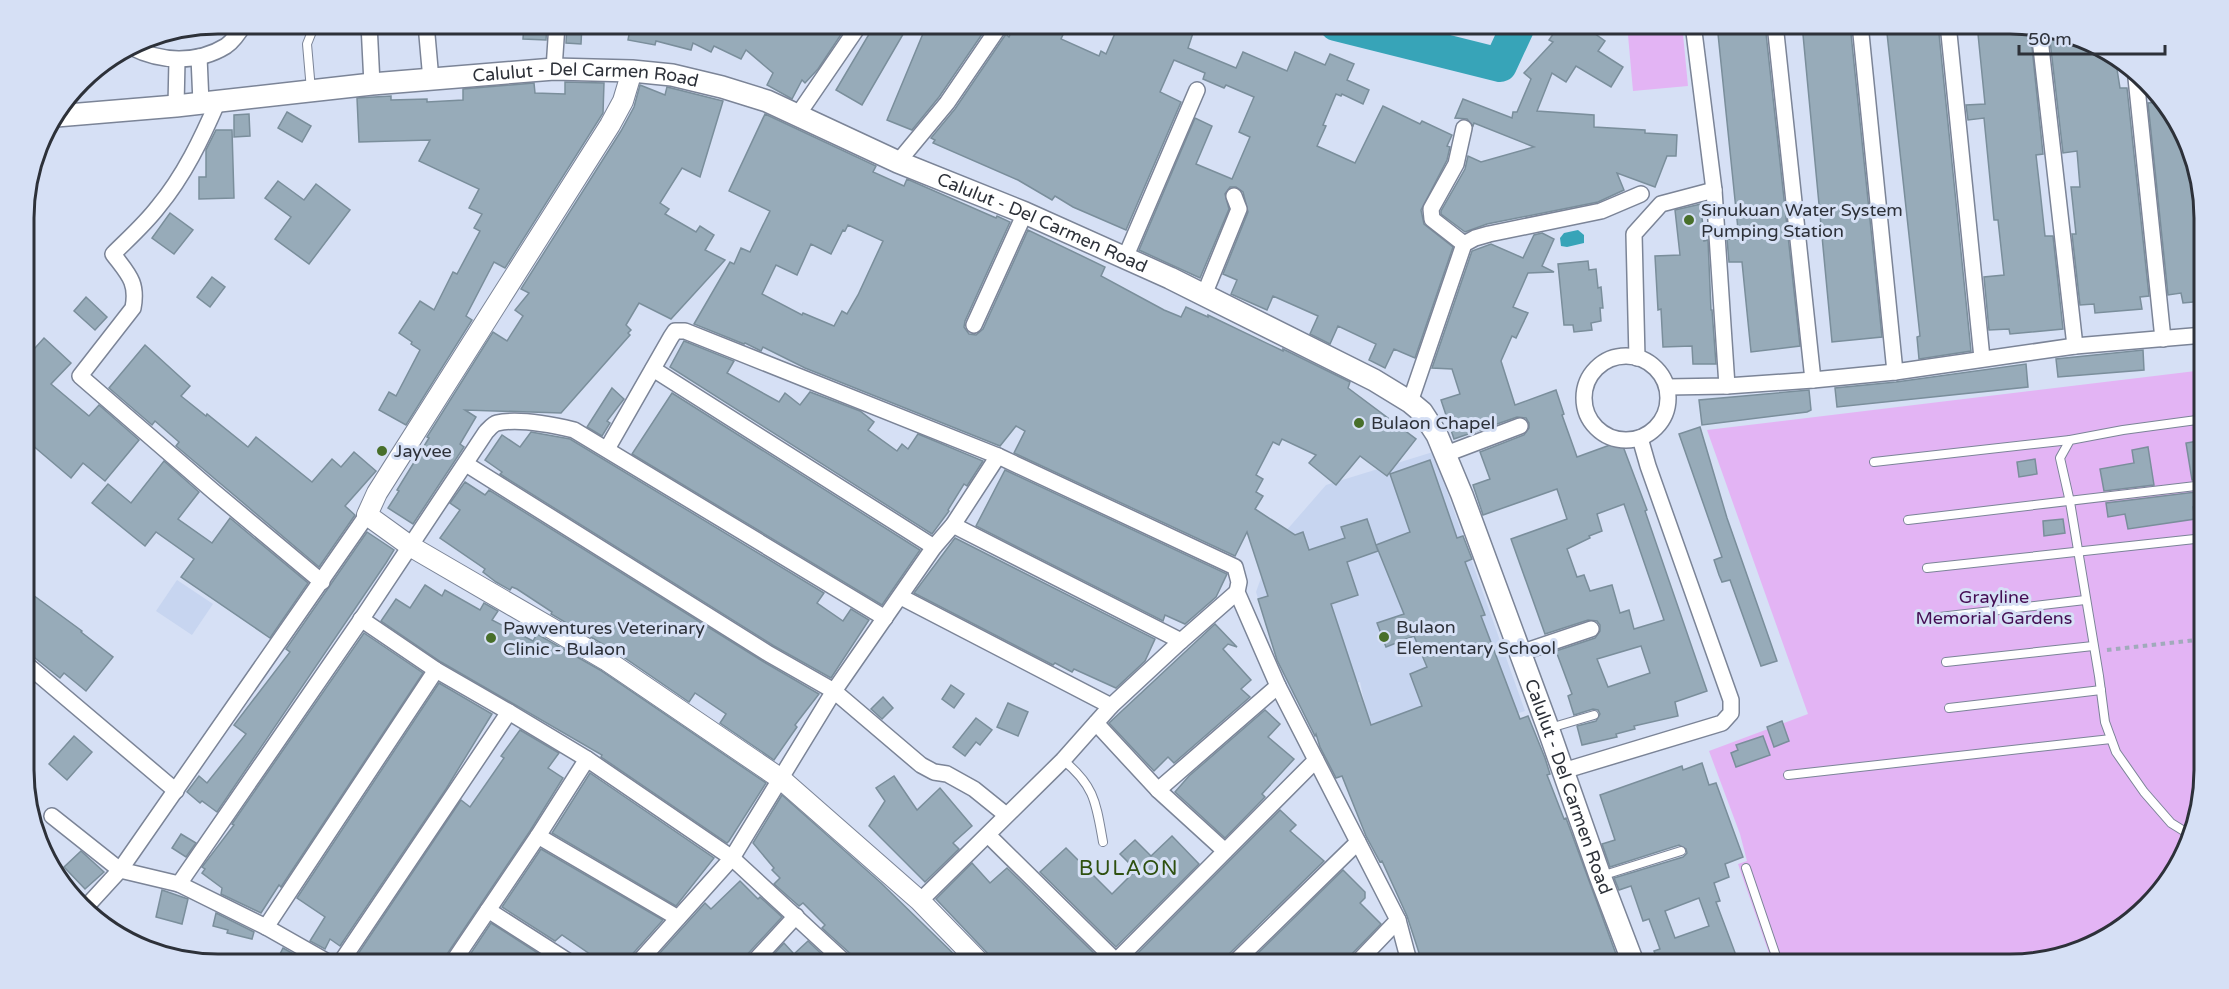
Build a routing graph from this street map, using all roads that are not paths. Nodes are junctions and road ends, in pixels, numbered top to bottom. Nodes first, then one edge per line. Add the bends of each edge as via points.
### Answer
1 (236, 34) edge
2 (311, 34) edge
3 (370, 34) edge
4 (427, 34) edge
5 (556, 34) edge
6 (853, 34) edge
7 (994, 34) edge
8 (1694, 34) edge
9 (1776, 34) edge
10 (1861, 34) edge
11 (1949, 34) edge
12 (2040, 37) edge
13 (141, 52) edge
14 (199, 57) junction
15 (177, 60) junction
16 (554, 69) junction
17 (632, 71) junction
18 (431, 80) junction
19 (372, 84) junction
20 (2137, 84) edge
21 (311, 90) junction
22 (1197, 90) dead end
23 (210, 102) junction
24 (176, 106) junction
25 (67, 115) edge
26 (797, 116) junction
27 (1464, 128) dead end
28 (898, 162) junction
29 (1714, 190) junction
30 (1641, 195) dead end
31 (1234, 196) dead end
32 (1025, 213) junction
33 (1464, 244) junction
34 (1125, 258) junction
35 (1204, 295) junction
36 (974, 325) dead end
37 (2194, 336) edge
38 (2163, 339) junction
39 (2075, 346) junction
40 (1637, 358) junction
41 (1982, 358) junction
42 (653, 369) junction
43 (1896, 372) junction
44 (1813, 380) junction
45 (1727, 386) junction
46 (1666, 387) junction
47 (1410, 402) junction
48 (2194, 420) edge
49 (1520, 426) dead end
50 (1640, 438) junction
51 (2070, 440) junction
52 (607, 448) junction
53 (1446, 454) junction
54 (998, 456) junction
55 (1874, 462) dead end
56 (465, 464) junction
57 (2194, 486) edge
58 (2070, 502) junction
59 (367, 515) junction
60 (1908, 520) dead end
61 (952, 525) junction
62 (2194, 539) edge
63 (410, 546) junction
64 (933, 547) junction
65 (2078, 552) junction
66 (1927, 568) dead end
67 (322, 582) junction
68 (1237, 592) junction
69 (901, 597) junction
70 (2085, 600) junction
71 (885, 618) junction
72 (1931, 618) dead end
73 (361, 619) junction
74 (1591, 629) dead end
75 (1181, 641) junction
76 (2094, 649) junction
77 (1520, 653) junction
78 (1946, 662) dead end
79 (34, 670) edge
80 (436, 670) junction
81 (1278, 686) junction
82 (2101, 690) junction
83 (834, 691) junction
84 (1111, 706) junction
85 (1949, 708) dead end
86 (509, 711) junction
87 (1594, 715) dead end
88 (1096, 723) junction
89 (1548, 728) junction
90 (2111, 739) junction
91 (587, 759) junction
92 (1062, 760) junction
93 (1316, 760) junction
94 (1563, 771) junction
95 (1788, 775) dead end
96 (781, 779) junction
97 (1158, 789) junction
98 (176, 791) junction
99 (1005, 814) junction
100 (52, 816) dead end
101 (2184, 831) edge
102 (987, 835) junction
103 (538, 836) junction
104 (1103, 842) dead end
105 (1358, 842) junction
106 (1681, 850) dead end
107 (1225, 851) junction
108 (732, 858) junction
109 (1746, 868) dead end
110 (120, 870) junction
111 (1600, 876) junction
112 (179, 884) junction
113 (920, 901) junction
114 (90, 903) edge
115 (488, 910) junction
116 (796, 916) junction
117 (678, 918) junction
118 (1398, 921) junction
119 (266, 927) junction
120 (1126, 954) edge
121 (1243, 954) edge
122 (1365, 954) edge
123 (1407, 954) edge
124 (1630, 954) edge
125 (1775, 954) edge
126 (315, 955) edge
127 (346, 955) edge
128 (458, 955) edge
129 (553, 955) edge
130 (645, 955) edge
131 (760, 955) edge
132 (837, 955) edge
133 (972, 955) edge
134 (1109, 955) edge

1 - 14 street via 228,45
2 - 21 lane via 307,44
3 - 19 street
4 - 18 street
5 - 16 street
6 - 26 street
7 - 28 street via 947,103
8 - 29 street
9 - 44 street
10 - 43 street
11 - 41 street
12 - 39 street
13 - 15 street
14 - 15 street
14 - 23 street
15 - 24 street
16 - 17 main road, Calulut - Del Carmen Road
16 - 18 main road, Calulut - Del Carmen Road
17 - 26 main road, Calulut - Del Carmen Road via 672,75 722,87 767,101
17 - 59 street via 610,125 377,493
18 - 19 main road, Calulut - Del Carmen Road
19 - 21 main road, Calulut - Del Carmen Road
20 - 38 street
21 - 23 main road, Calulut - Del Carmen Road
22 - 34 street
23 - 24 main road, Calulut - Del Carmen Road
23 - 67 street via 174,186 113,254 133,281 133,308 81,376
24 - 25 main road, Calulut - Del Carmen Road
26 - 28 main road, Calulut - Del Carmen Road
27 - 33 street via 1456,164 1431,209 1432,219
28 - 32 main road, Calulut - Del Carmen Road
29 - 40 street via 1661,204 1634,234
29 - 45 street
30 - 33 street via 1601,211 1489,234
31 - 35 street via 1239,209
32 - 34 main road, Calulut - Del Carmen Road
32 - 36 street
33 - 47 street
34 - 35 main road, Calulut - Del Carmen Road
35 - 47 main road, Calulut - Del Carmen Road
37 - 38 street
38 - 39 street
39 - 41 street
40 - 46 street via 1660,374
40 - 50 street via 1624,356 1600,365 1586,385 1584,398 1594,426 1607,436 1623,440
41 - 43 street
42 - 52 street
42 - 54 street via 675,332 685,331
42 - 64 street
43 - 44 street
44 - 45 street
45 - 46 street
46 - 50 street via 1667,408 1657,426
47 - 53 main road, Calulut - Del Carmen Road via 1429,421
48 - 51 lane
49 - 53 street
50 - 94 street via 1731,700 1731,713 1722,723
51 - 55 lane
51 - 58 lane via 2060,458
52 - 56 street via 574,430 509,422 495,424 486,432
52 - 71 street
53 - 77 main road, Calulut - Del Carmen Road
54 - 61 street
54 - 68 street via 1235,567
56 - 63 street
56 - 83 street
57 - 58 lane
58 - 60 lane
58 - 65 lane
59 - 63 street
59 - 67 street
61 - 64 street
61 - 75 street
62 - 65 lane
63 - 73 street
63 - 96 street via 606,660
64 - 69 street
65 - 66 lane
65 - 70 lane
67 - 98 street
68 - 75 street
68 - 81 street
69 - 71 street
69 - 84 street
70 - 72 lane
70 - 76 lane
71 - 83 street
73 - 80 street
73 - 112 street
74 - 77 street
75 - 84 street
76 - 78 lane
76 - 82 lane
77 - 89 main road, Calulut - Del Carmen Road
79 - 98 street
80 - 86 street
80 - 119 street
81 - 93 street
81 - 97 street
82 - 85 lane
82 - 90 lane
83 - 96 street
83 - 99 street via 921,765 974,789
84 - 88 street
86 - 91 street
86 - 127 street
87 - 89 lane
88 - 92 street
88 - 97 street
89 - 94 main road, Calulut - Del Carmen Road
90 - 95 lane
90 - 101 lane via 2144,792 2171,823
91 - 103 street
91 - 108 street
92 - 99 street
92 - 104 lane via 1078,773 1091,792
93 - 105 street
93 - 107 street
94 - 111 main road, Calulut - Del Carmen Road
96 - 108 street
96 - 113 street
97 - 107 street
98 - 110 street
99 - 102 street
100 - 110 street
102 - 113 street
102 - 134 street
103 - 115 street
103 - 117 street
105 - 118 street
105 - 121 street
106 - 111 lane
107 - 120 street
108 - 116 street
108 - 117 street
109 - 125 lane
110 - 112 street
110 - 114 street
111 - 124 main road, Calulut - Del Carmen Road
112 - 119 street
113 - 133 street
115 - 128 street
115 - 129 street
116 - 131 street
116 - 132 street
117 - 130 street
118 - 122 street
118 - 123 street
119 - 126 street

